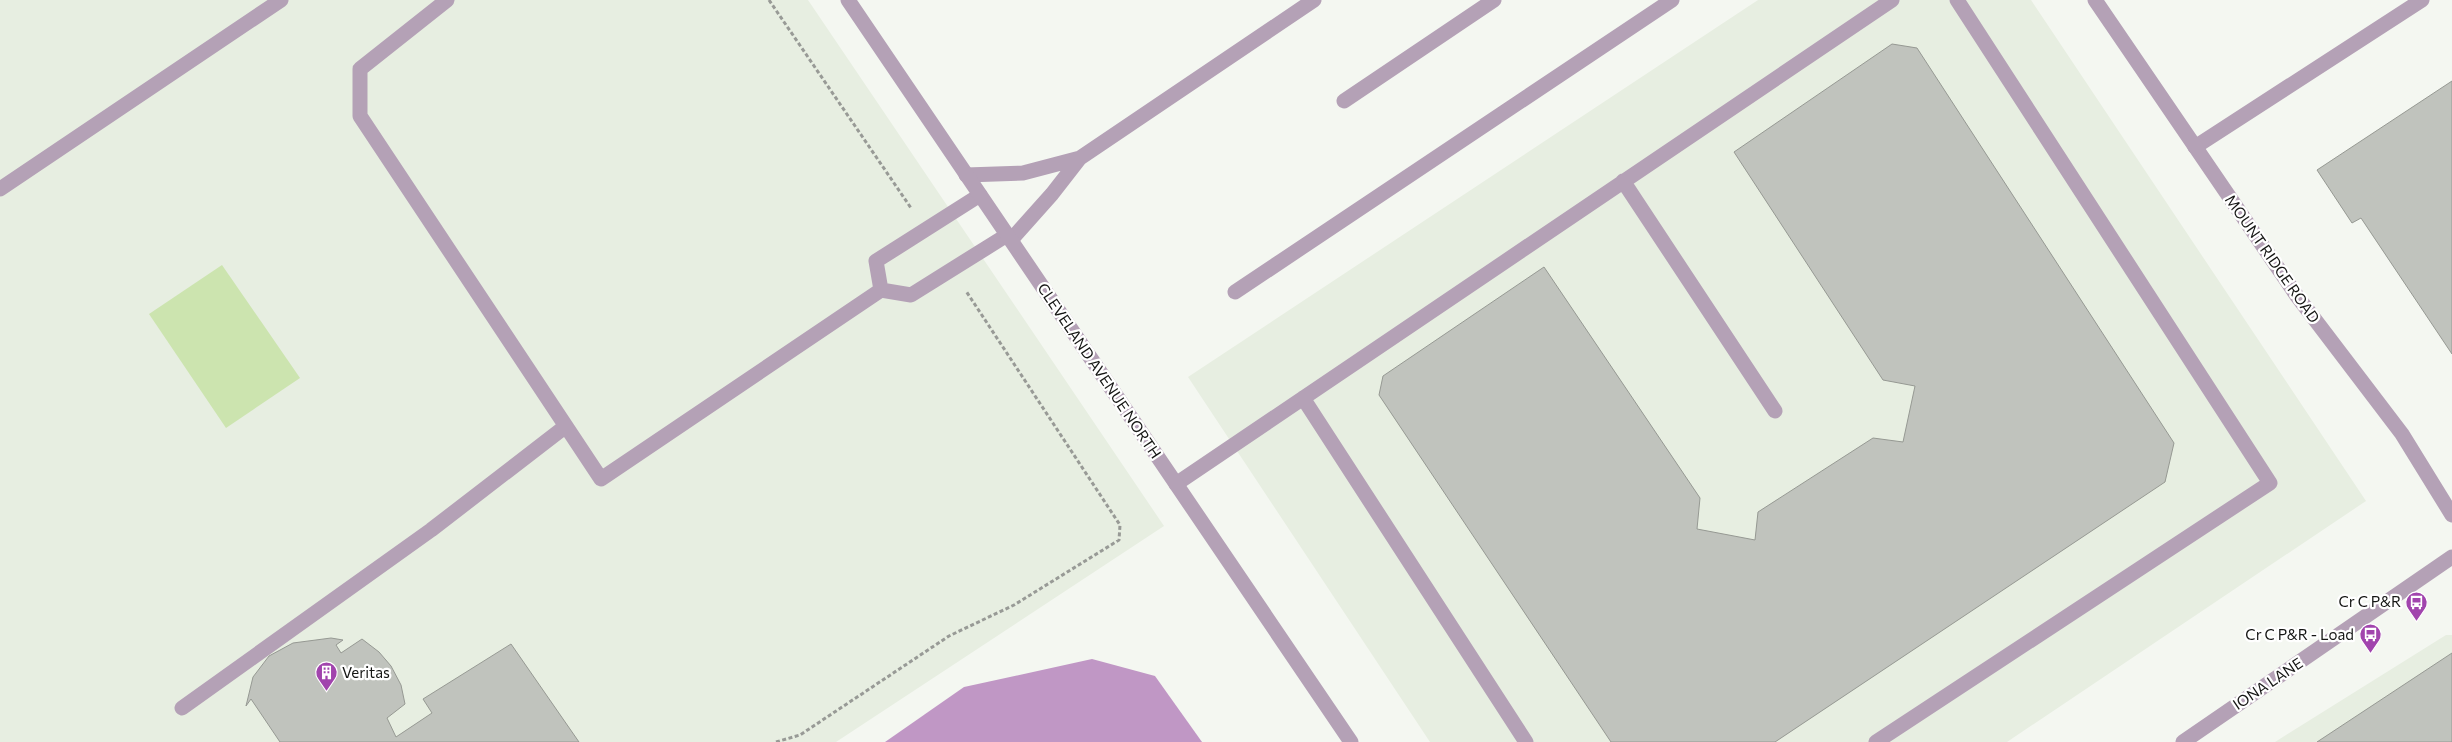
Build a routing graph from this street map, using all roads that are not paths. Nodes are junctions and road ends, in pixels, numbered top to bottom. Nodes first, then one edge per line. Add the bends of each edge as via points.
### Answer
1 (281, 0) edge
2 (448, 0) edge
3 (848, 0) edge
4 (1314, 0) edge
5 (1494, 0) edge
6 (1672, 0) edge
7 (1892, 0) edge
8 (1957, 0) edge
9 (2095, 0) edge
10 (2422, 0) edge
11 (1344, 101) dead end
12 (2195, 147) junction
13 (1080, 158) junction
14 (966, 175) junction
15 (1624, 181) junction
16 (0, 190) edge
17 (980, 195) junction
18 (1009, 238) junction
19 (881, 290) junction
20 (1235, 292) dead end
21 (1304, 398) junction
22 (1775, 411) dead end
23 (566, 426) junction
24 (1176, 484) junction
25 (2452, 515) edge
26 (2452, 557) edge
27 (182, 708) dead end
28 (1350, 742) edge
29 (1526, 742) edge
30 (1876, 742) edge
31 (2183, 742) edge

1 - 16 street
2 - 23 street via 360,68 360,116
3 - 14 street, CLEVELAND AVENUE NORTH
4 - 13 street
5 - 11 street
6 - 20 street
7 - 15 street
8 - 30 street via 2270,483
9 - 12 street, MOUNT RIDGE ROAD
10 - 12 street
12 - 25 street, MOUNT RIDGE ROAD via 2297,296 2402,434
13 - 14 street via 1023,173
13 - 18 street via 1052,194
14 - 17 street, CLEVELAND AVENUE NORTH
15 - 21 street
15 - 22 street
17 - 18 street, CLEVELAND AVENUE NORTH
17 - 19 street via 876,261
18 - 19 street via 911,295
18 - 24 street, CLEVELAND AVENUE NORTH
19 - 23 street via 601,479
21 - 24 street
21 - 29 street
23 - 27 street via 431,530
24 - 28 street, CLEVELAND AVENUE NORTH
26 - 31 street, IONA LANE

